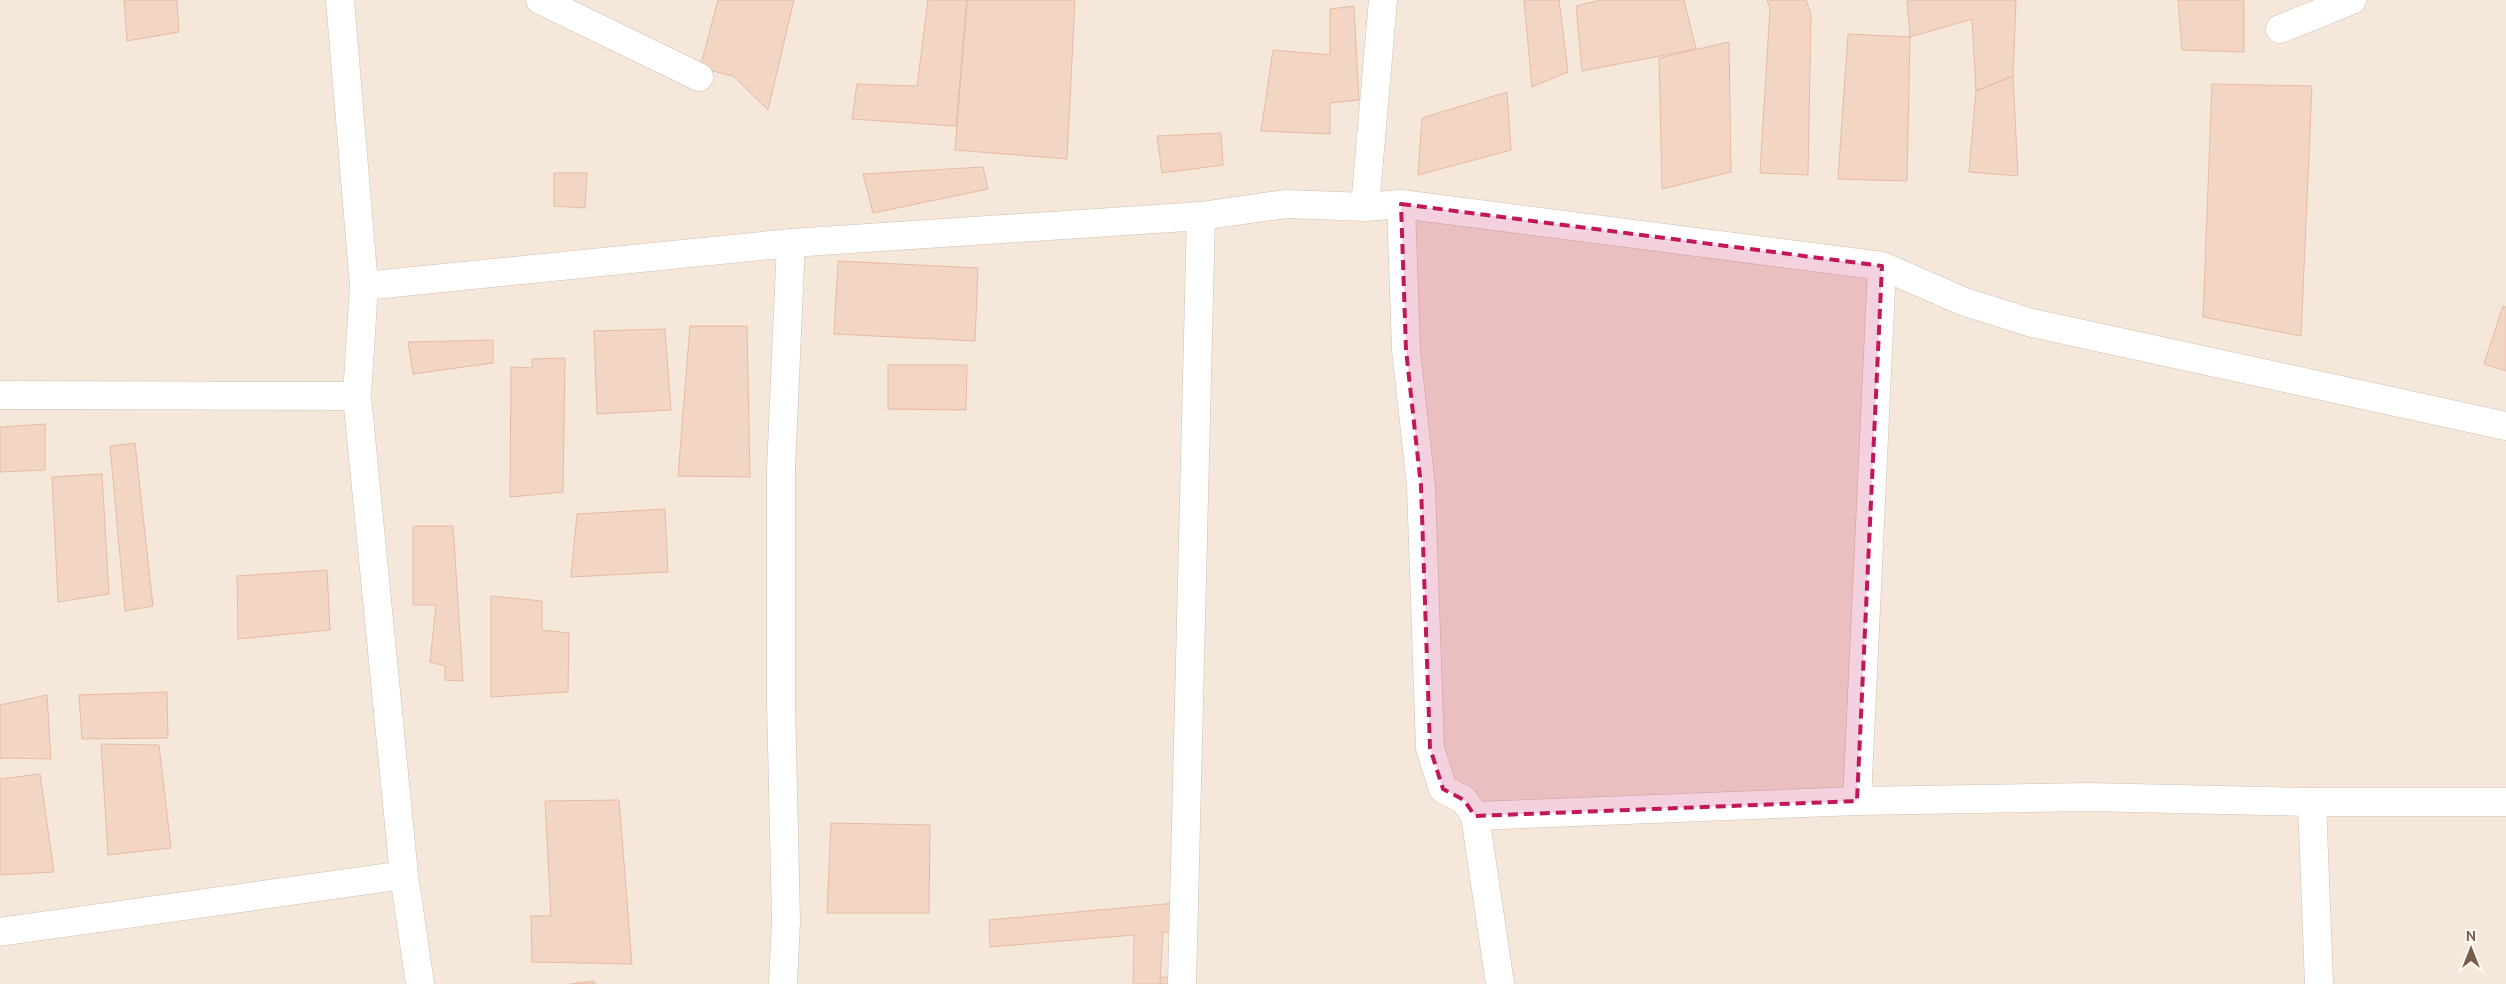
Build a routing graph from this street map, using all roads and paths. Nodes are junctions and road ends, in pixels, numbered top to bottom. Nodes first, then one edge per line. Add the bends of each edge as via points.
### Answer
1 (340, 0) edge
2 (540, 0) edge
3 (1383, 0) edge
4 (2352, 0) edge
5 (2280, 29) dead end
6 (700, 77) dead end
7 (1400, 204) junction
8 (1365, 207) junction
9 (1201, 216) junction
10 (791, 243) junction
11 (1882, 266) junction
12 (364, 286) junction
13 (0, 395) edge
14 (357, 396) junction
15 (2506, 426) edge
16 (1857, 801) junction
17 (2312, 802) junction
18 (2506, 802) edge
19 (1475, 816) junction
20 (404, 875) junction
21 (0, 932) edge
22 (420, 984) edge
23 (783, 984) edge
24 (1182, 984) edge
25 (1500, 984) edge
26 (2319, 984) edge

1 - 12 street
2 - 6 street
3 - 8 street
4 - 5 street
7 - 8 street
7 - 11 street
7 - 19 street via 1406,350 1421,486 1430,748 1443,790 1464,800
8 - 9 street via 1286,204
9 - 10 street
9 - 24 street
10 - 12 street
10 - 23 street via 781,469 781,702 786,921
11 - 15 street via 1965,302 2032,323
11 - 16 street
12 - 14 street
13 - 14 street
14 - 20 street
16 - 17 street via 2088,797
16 - 19 street
17 - 18 street
17 - 26 street
19 - 25 street
20 - 21 street
20 - 22 street

